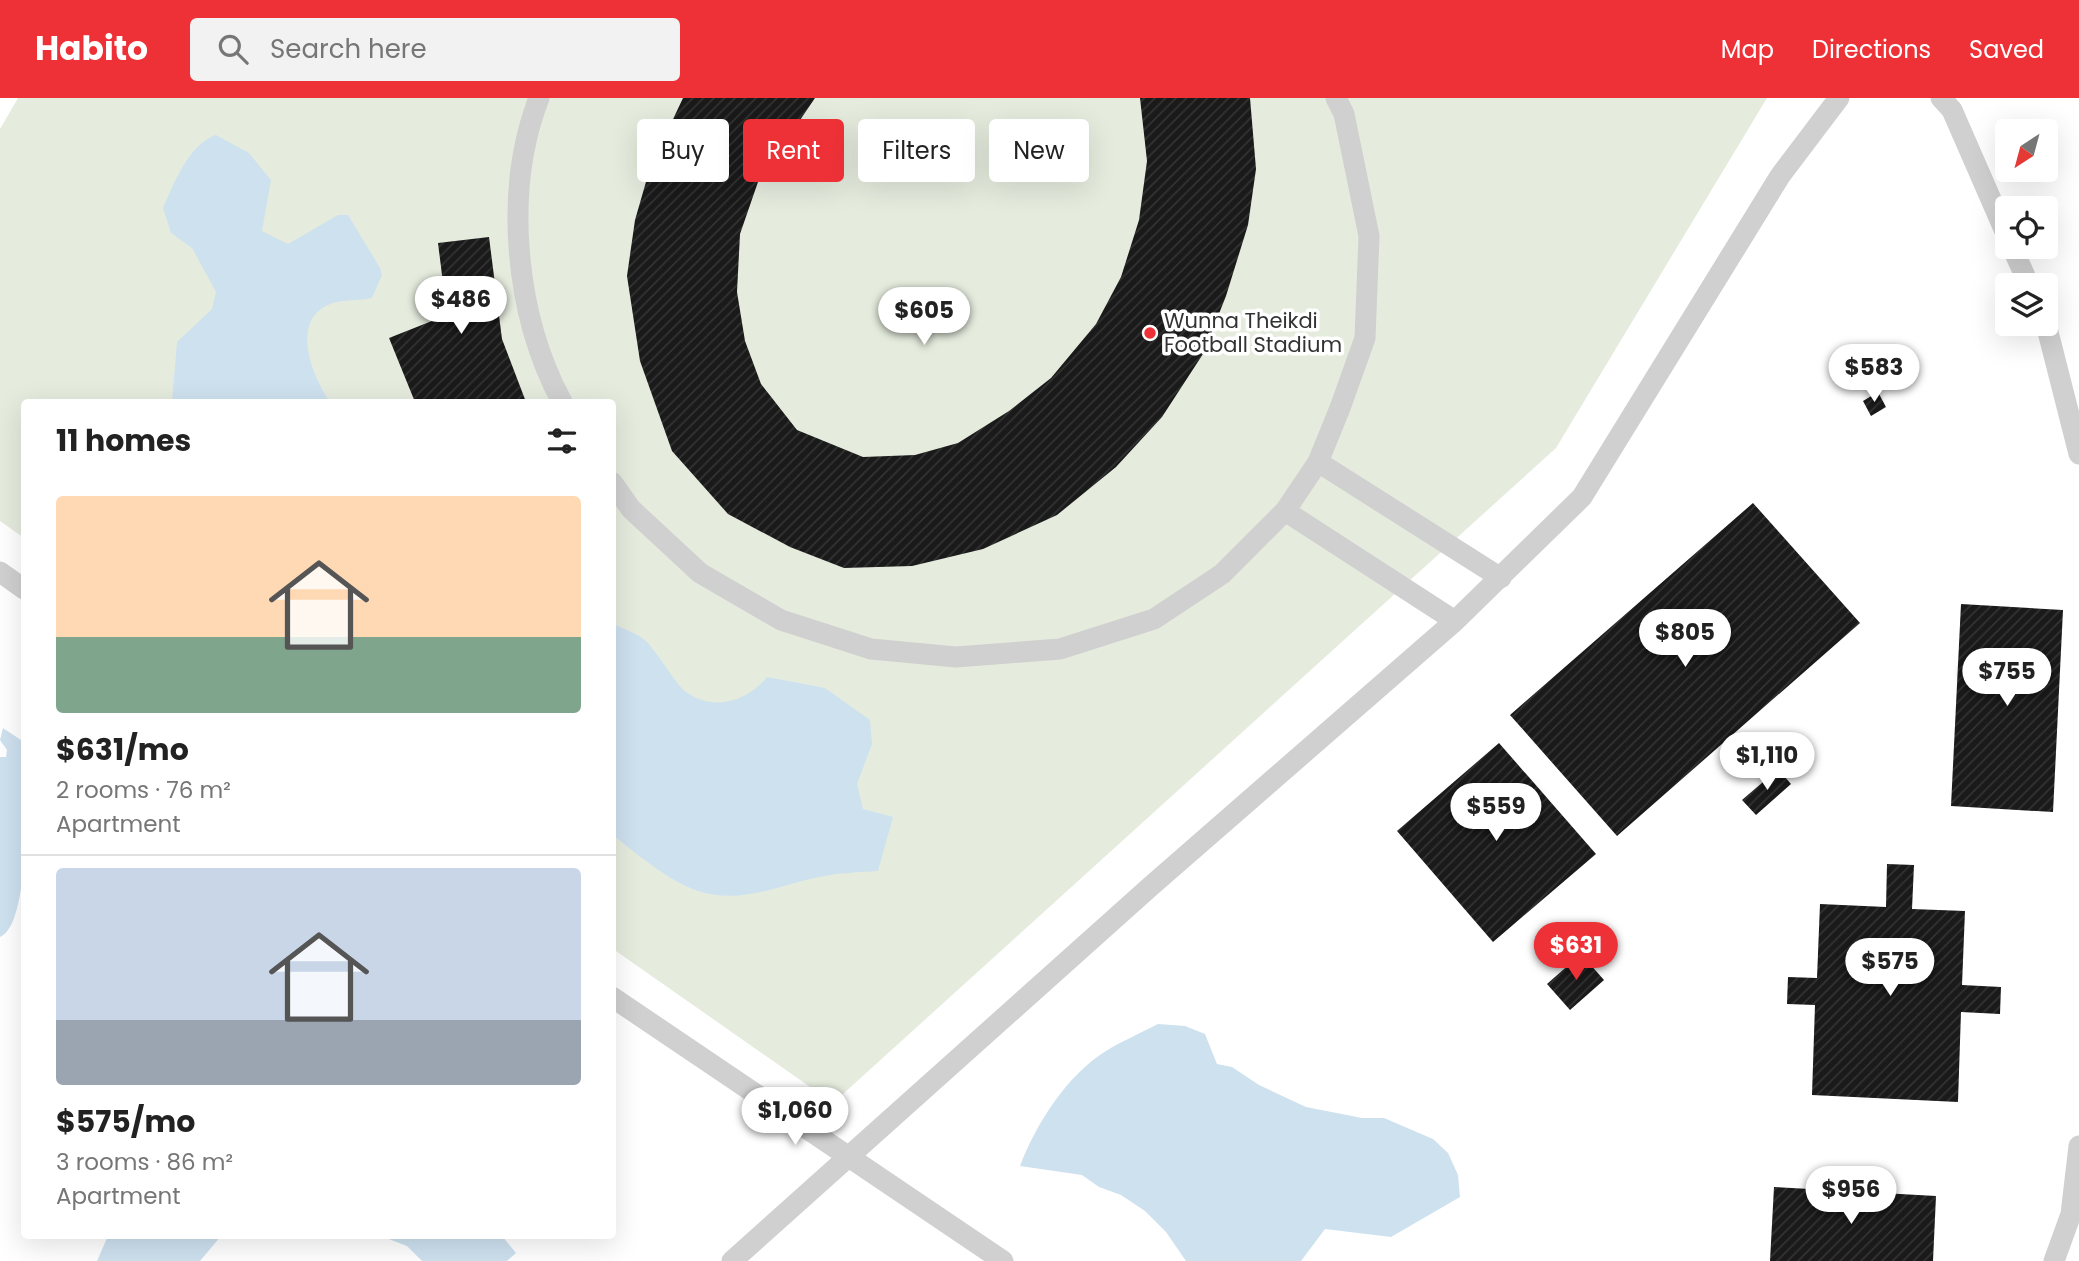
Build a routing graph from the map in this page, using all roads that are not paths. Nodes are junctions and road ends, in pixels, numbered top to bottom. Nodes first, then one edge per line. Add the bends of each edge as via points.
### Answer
1 (539, 98) edge
2 (1336, 98) edge
3 (1839, 98) edge
4 (1941, 98) edge
5 (1995, 209) edge
6 (2049, 336) edge
7 (560, 399) edge
8 (2079, 454) edge
9 (1318, 462) junction
10 (616, 488) edge
11 (1285, 511) junction
12 (0, 572) edge
13 (1502, 578) junction
14 (21, 587) edge
15 (1455, 621) junction
16 (616, 1000) edge
17 (2079, 1146) edge
18 (848, 1157) junction
19 (732, 1261) edge
20 (1003, 1261) edge
21 (2054, 1261) edge

1 - 7 street via 531,118 516,214 523,284 544,370
2 - 9 street via 1344,114 1369,236 1365,338
3 - 13 street via 1780,176 1582,497
4 - 5 street via 1952,110
6 - 8 street
9 - 11 street
9 - 13 street
10 - 11 street via 631,509 700,573 781,620 871,649 956,657 1059,649 1154,619 1222,574
11 - 15 street
12 - 14 street
13 - 15 street
15 - 18 street
16 - 18 street
17 - 21 street via 2071,1214
18 - 19 street
18 - 20 street

